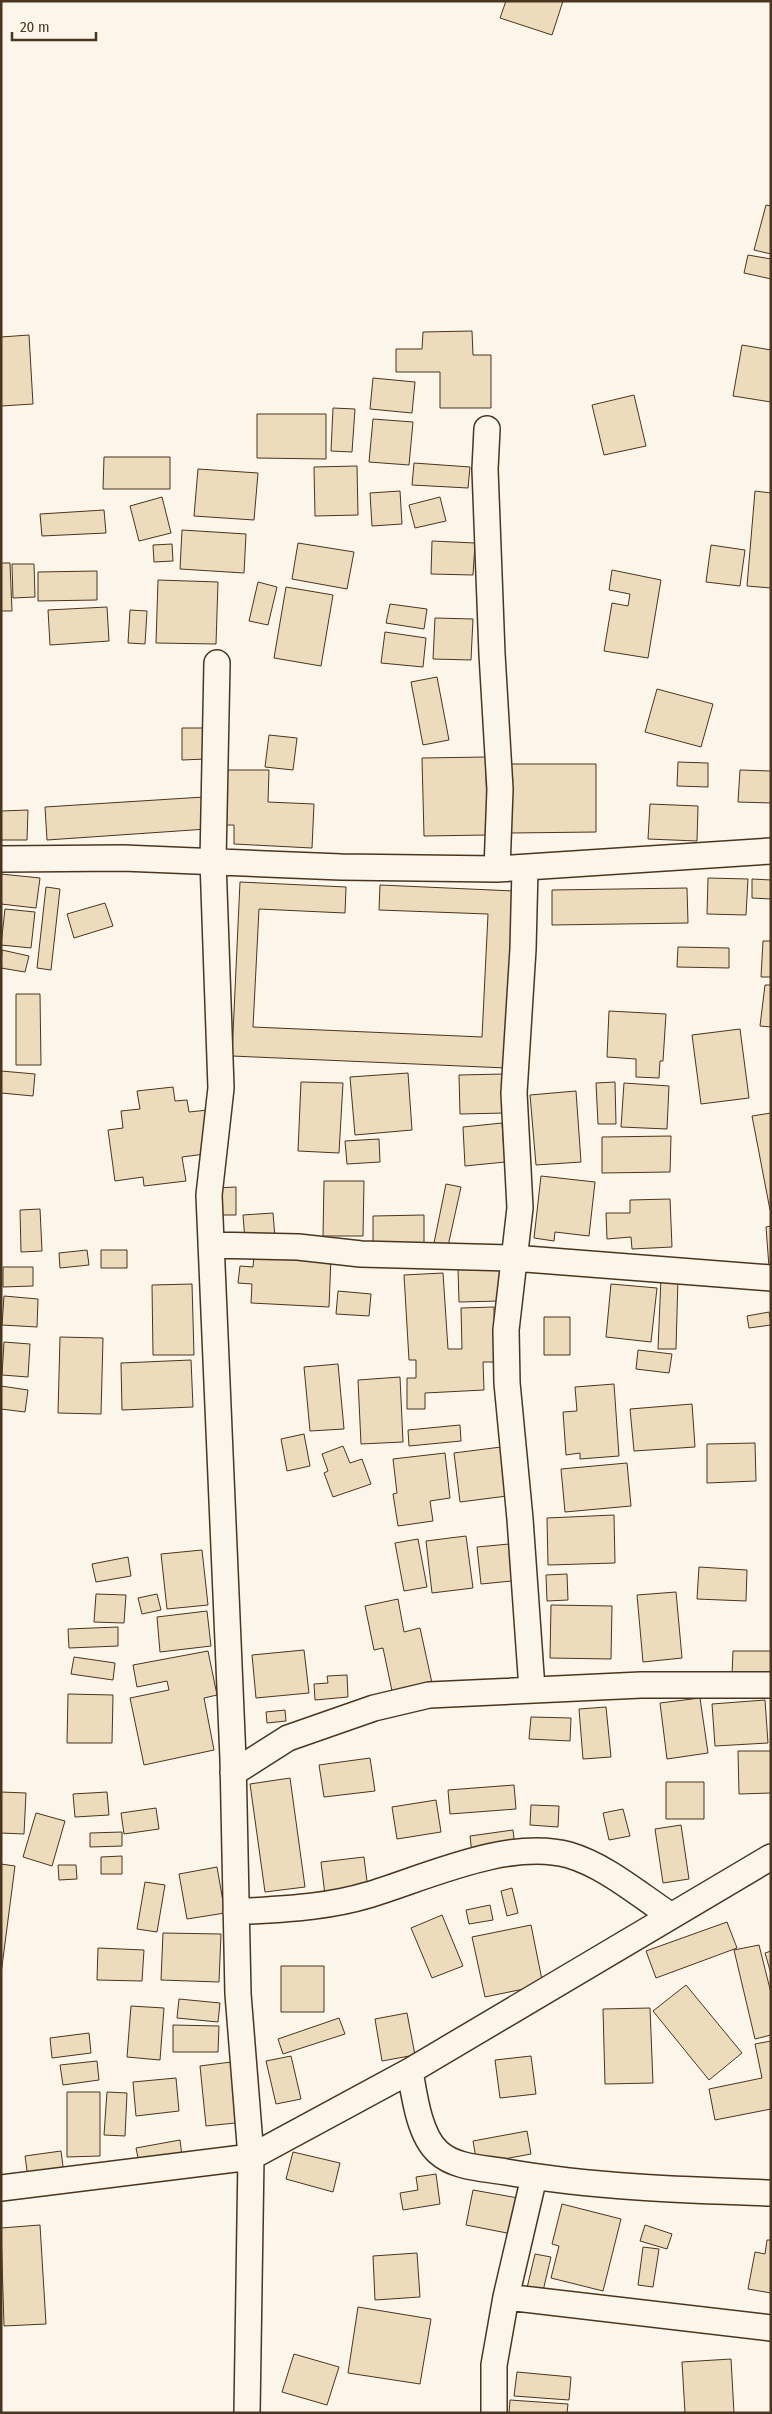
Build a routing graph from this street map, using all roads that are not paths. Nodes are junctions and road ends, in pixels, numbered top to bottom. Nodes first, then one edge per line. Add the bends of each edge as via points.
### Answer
1 (487, 429) dead end
2 (218, 664) dead end
3 (771, 852) edge
4 (1, 859) edge
5 (214, 861) junction
6 (497, 869) junction
7 (524, 869) junction
8 (211, 1244) junction
9 (513, 1258) junction
10 (771, 1278) edge
11 (771, 1685) edge
12 (532, 1689) junction
13 (233, 1772) junction
14 (771, 1856) edge
15 (236, 1912) junction
16 (670, 1915) junction
17 (410, 2071) junction
18 (251, 2157) junction
19 (534, 2177) junction
20 (1, 2188) edge
21 (771, 2193) edge
22 (506, 2297) junction
23 (771, 2328) edge
24 (247, 2413) edge
25 (494, 2413) edge

1 - 6 street via 485,469 500,790
2 - 5 street
3 - 7 street
4 - 5 street
5 - 6 street via 341,868
5 - 8 street via 221,1088 209,1195
6 - 7 street
7 - 9 street via 523,949 514,1093 520,1208
8 - 9 street via 360,1254
8 - 13 street
9 - 10 street
9 - 12 street via 506,1330 507,1384
11 - 12 street via 640,1684
12 - 13 street via 429,1696 374,1708 288,1738
13 - 15 street
14 - 16 street
15 - 16 street via 320,1906 368,1895 456,1864 528,1850 568,1855 595,1865
15 - 18 street via 238,1994
16 - 17 street
17 - 18 street
17 - 19 street via 417,2109 428,2139 438,2152 456,2162
18 - 20 street
18 - 24 street
19 - 21 street via 605,2186
19 - 22 street
22 - 23 street
22 - 25 street via 494,2365

